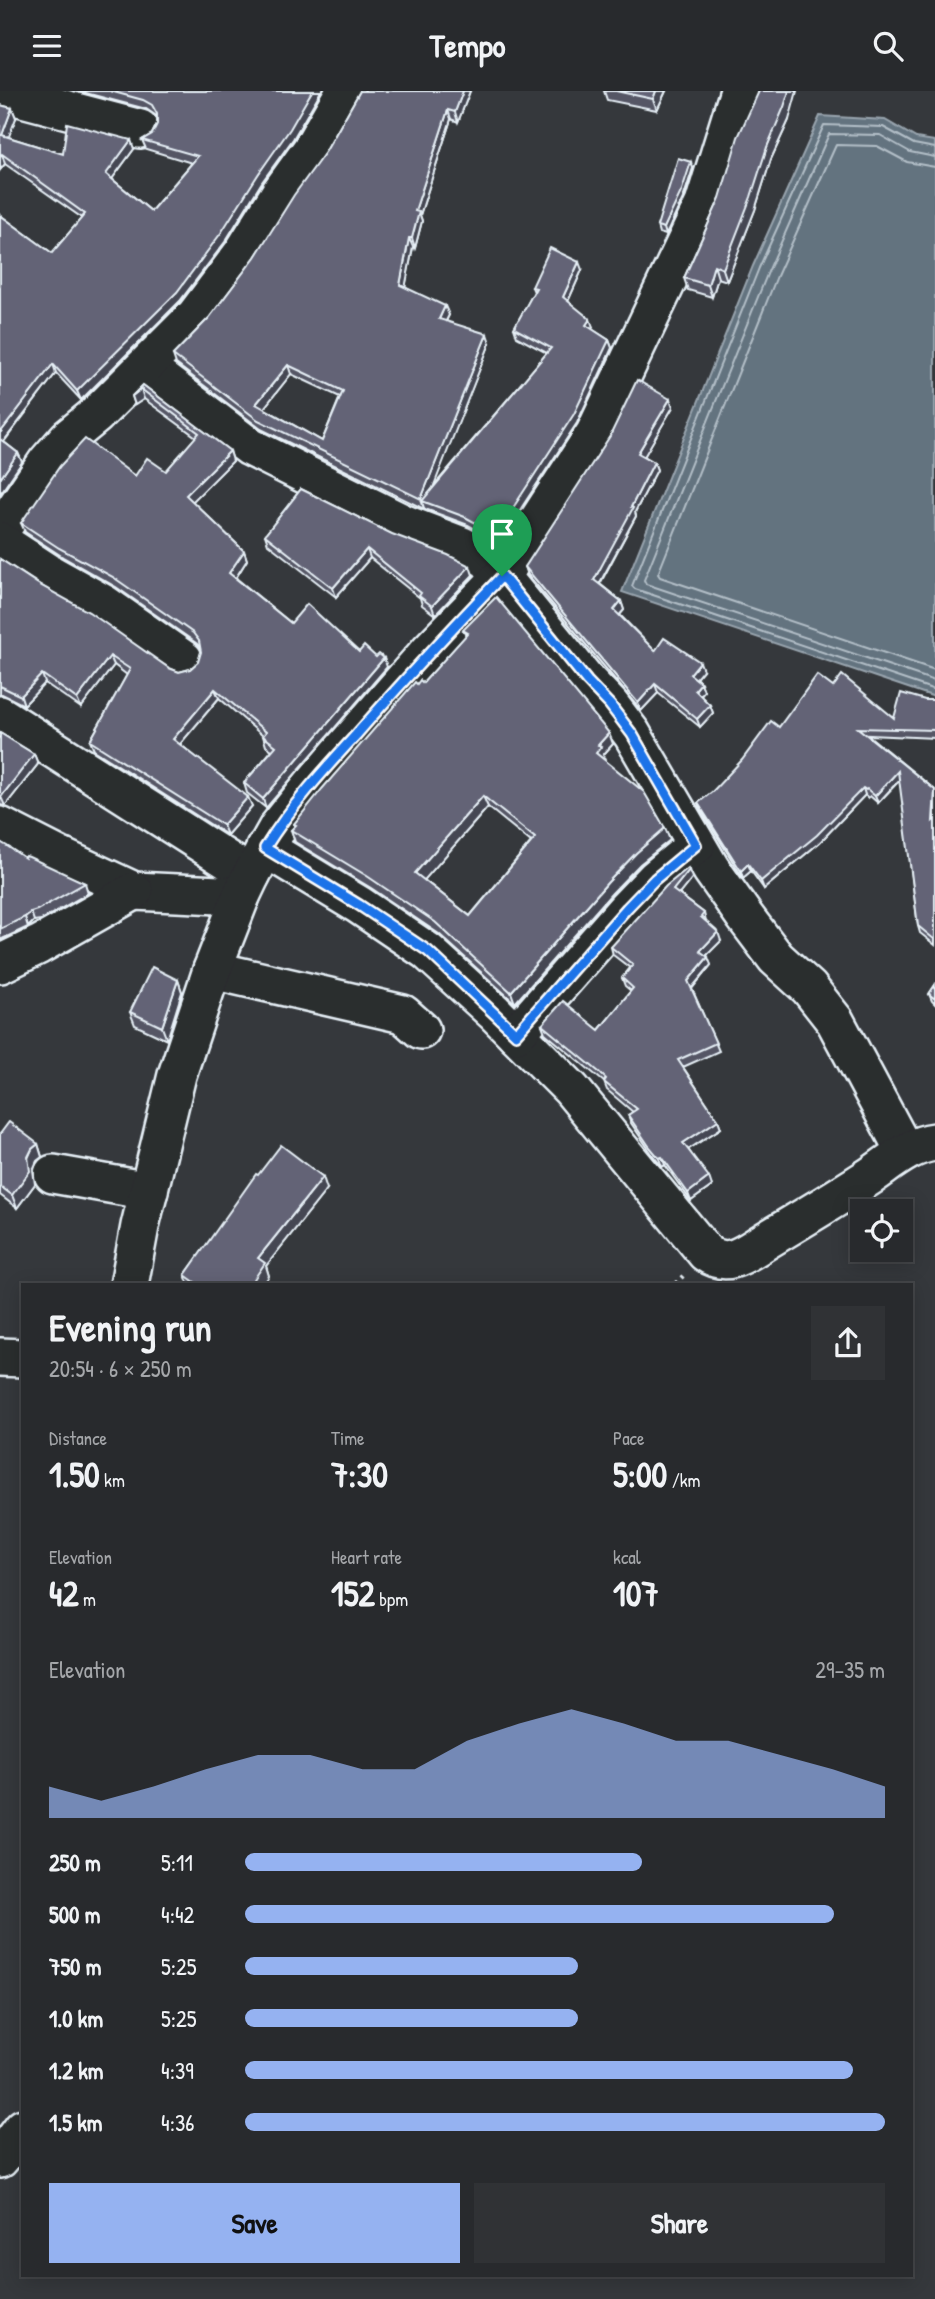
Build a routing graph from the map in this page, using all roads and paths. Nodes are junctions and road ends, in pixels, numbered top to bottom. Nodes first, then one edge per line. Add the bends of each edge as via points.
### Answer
1 (345, 91) edge
2 (739, 91) edge
3 (0, 92) edge
4 (140, 129) dead end
5 (145, 367) junction
6 (0, 531) edge
7 (0, 541) edge
8 (502, 576) junction
9 (184, 660) dead end
10 (0, 715) edge
11 (0, 826) edge
12 (696, 845) junction
13 (252, 873) junction
14 (134, 891) junction
15 (0, 964) edge
16 (212, 970) junction
17 (421, 1030) dead end
18 (516, 1034) junction
19 (927, 1143) edge
20 (53, 1174) dead end
21 (149, 1191) junction
22 (129, 1283) edge
23 (0, 1357) edge
24 (21, 1358) edge
25 (21, 2131) edge
26 (0, 2159) edge

1 - 5 street via 242,254 196,315
2 - 8 street via 705,204 595,433
3 - 4 street
5 - 6 street via 68,438
5 - 8 street via 250,447 405,524 460,545 487,559
7 - 9 street via 104,604
8 - 12 street via 632,734
8 - 13 street via 310,786 278,827
10 - 13 street
11 - 14 street
12 - 18 street via 627,908
12 - 19 street via 776,958 809,988
13 - 14 street
13 - 16 street
13 - 18 street via 359,905 428,951
14 - 15 street
16 - 17 street via 403,1014
16 - 21 street via 177,1075
18 - 19 street via 571,1089 706,1253 719,1261 754,1249
20 - 21 street
21 - 22 street
23 - 24 street
25 - 26 street

